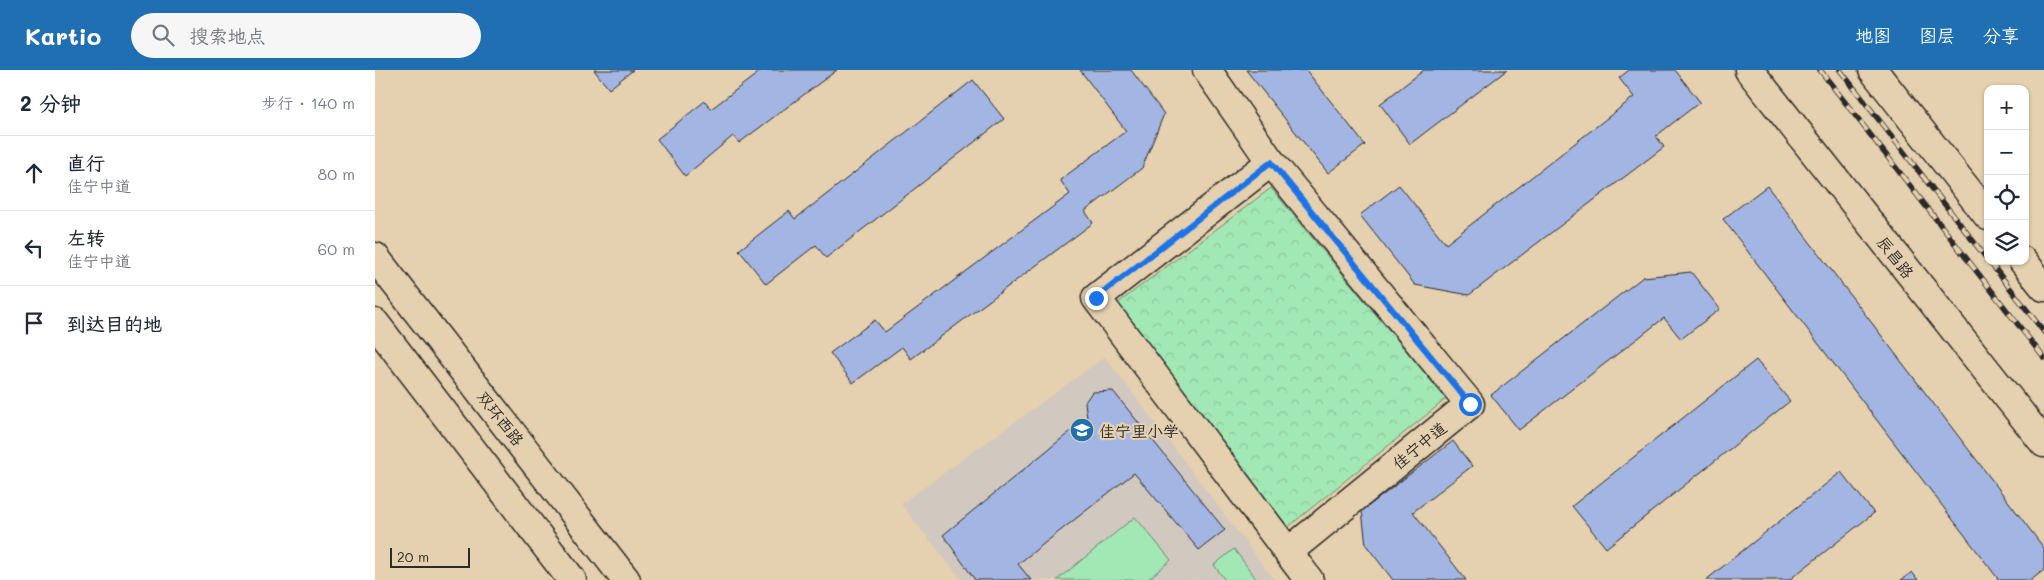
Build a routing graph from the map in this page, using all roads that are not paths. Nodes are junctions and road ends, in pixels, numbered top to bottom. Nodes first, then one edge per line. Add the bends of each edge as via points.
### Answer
1 (1207, 70) edge
2 (1749, 70) edge
3 (1873, 70) edge
4 (1271, 162) junction
5 (1984, 211) edge
6 (375, 257) edge
7 (2026, 265) edge
8 (2044, 288) edge
9 (375, 323) edge
10 (2044, 443) edge
11 (1288, 552) junction
12 (572, 580) edge
13 (626, 580) edge
14 (1309, 580) edge

1 - 4 street, 佳宁中道
2 - 10 street, 辰昌路
3 - 5 street
4 - 11 street via 1096,298
4 - 11 street, 佳宁中道 via 1470,404
6 - 13 street, 双环西路
7 - 8 street
9 - 12 street
11 - 14 street

